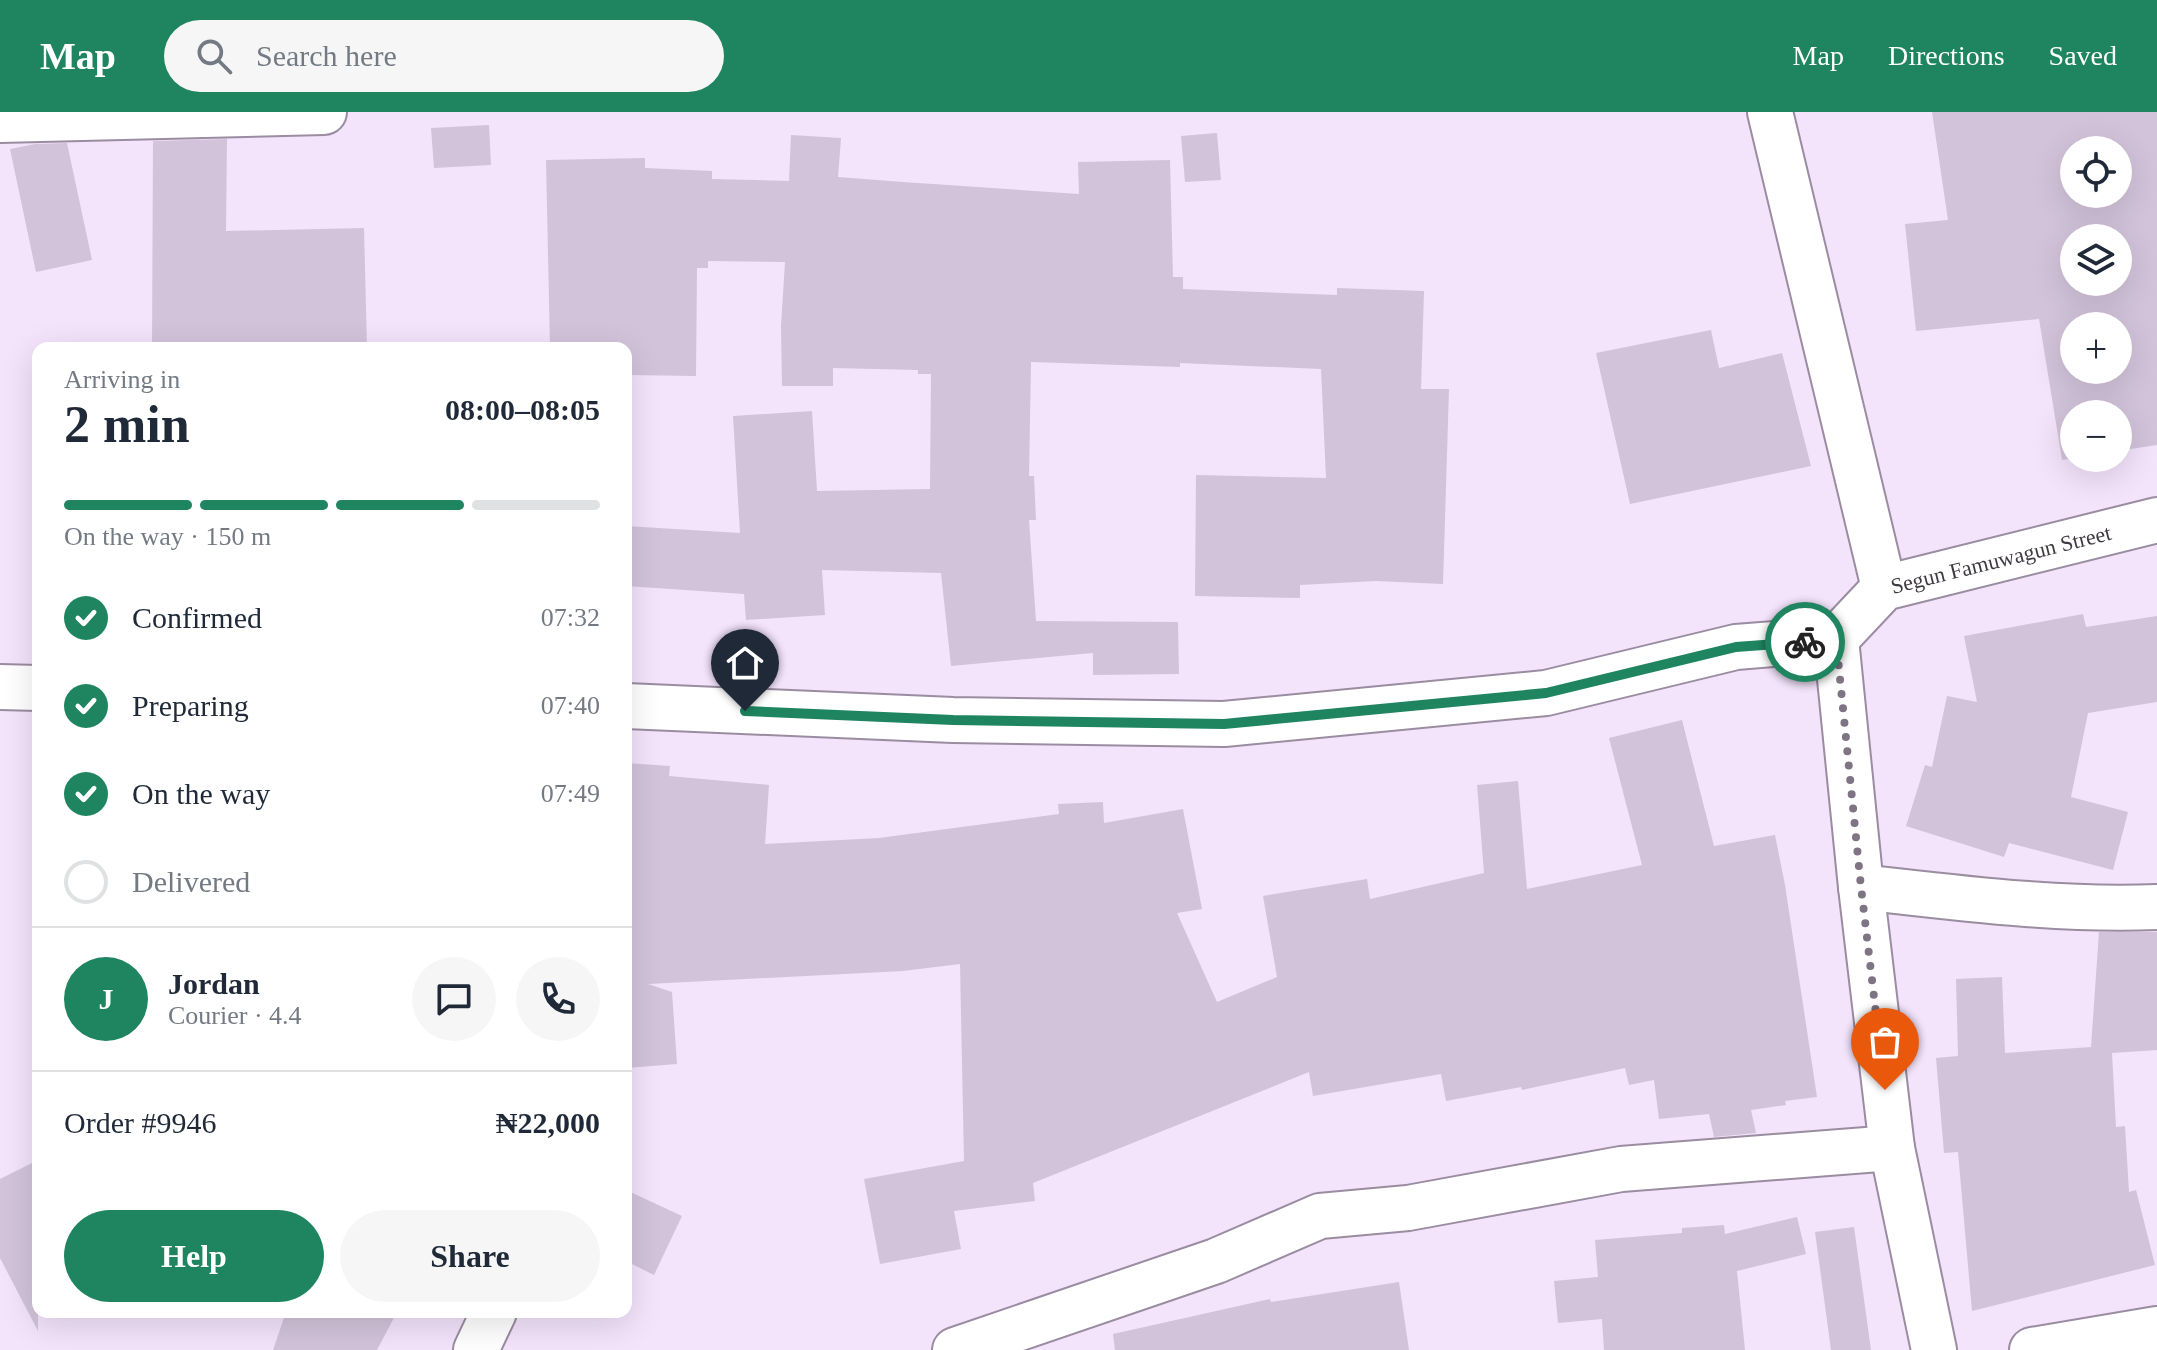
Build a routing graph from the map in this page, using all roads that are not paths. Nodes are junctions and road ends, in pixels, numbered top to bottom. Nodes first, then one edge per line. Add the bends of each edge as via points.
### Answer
1 (324, 112) edge
2 (1770, 112) edge
3 (260, 113) edge
4 (0, 120) edge
5 (2157, 520) edge
6 (1884, 588) junction
7 (1836, 639) junction
8 (0, 687) edge
9 (32, 688) edge
10 (632, 706) edge
11 (1861, 887) junction
12 (2157, 907) edge
13 (1892, 1148) junction
14 (491, 1318) edge
15 (2157, 1329) edge
16 (476, 1350) edge
17 (955, 1350) edge
18 (1934, 1350) edge
19 (2032, 1350) edge

1 - 3 street
2 - 6 street
3 - 4 street
5 - 6 street, Segun Famuwagun Street
6 - 7 street, Segun Famuwagun Street
7 - 10 street via 1736,647 1546,693 1224,724 953,720
7 - 11 street
8 - 9 street
11 - 12 street via 2099,909
11 - 13 street
13 - 17 street via 1621,1169 1408,1208 1320,1216 1216,1261
13 - 18 street
14 - 16 street
15 - 19 street

